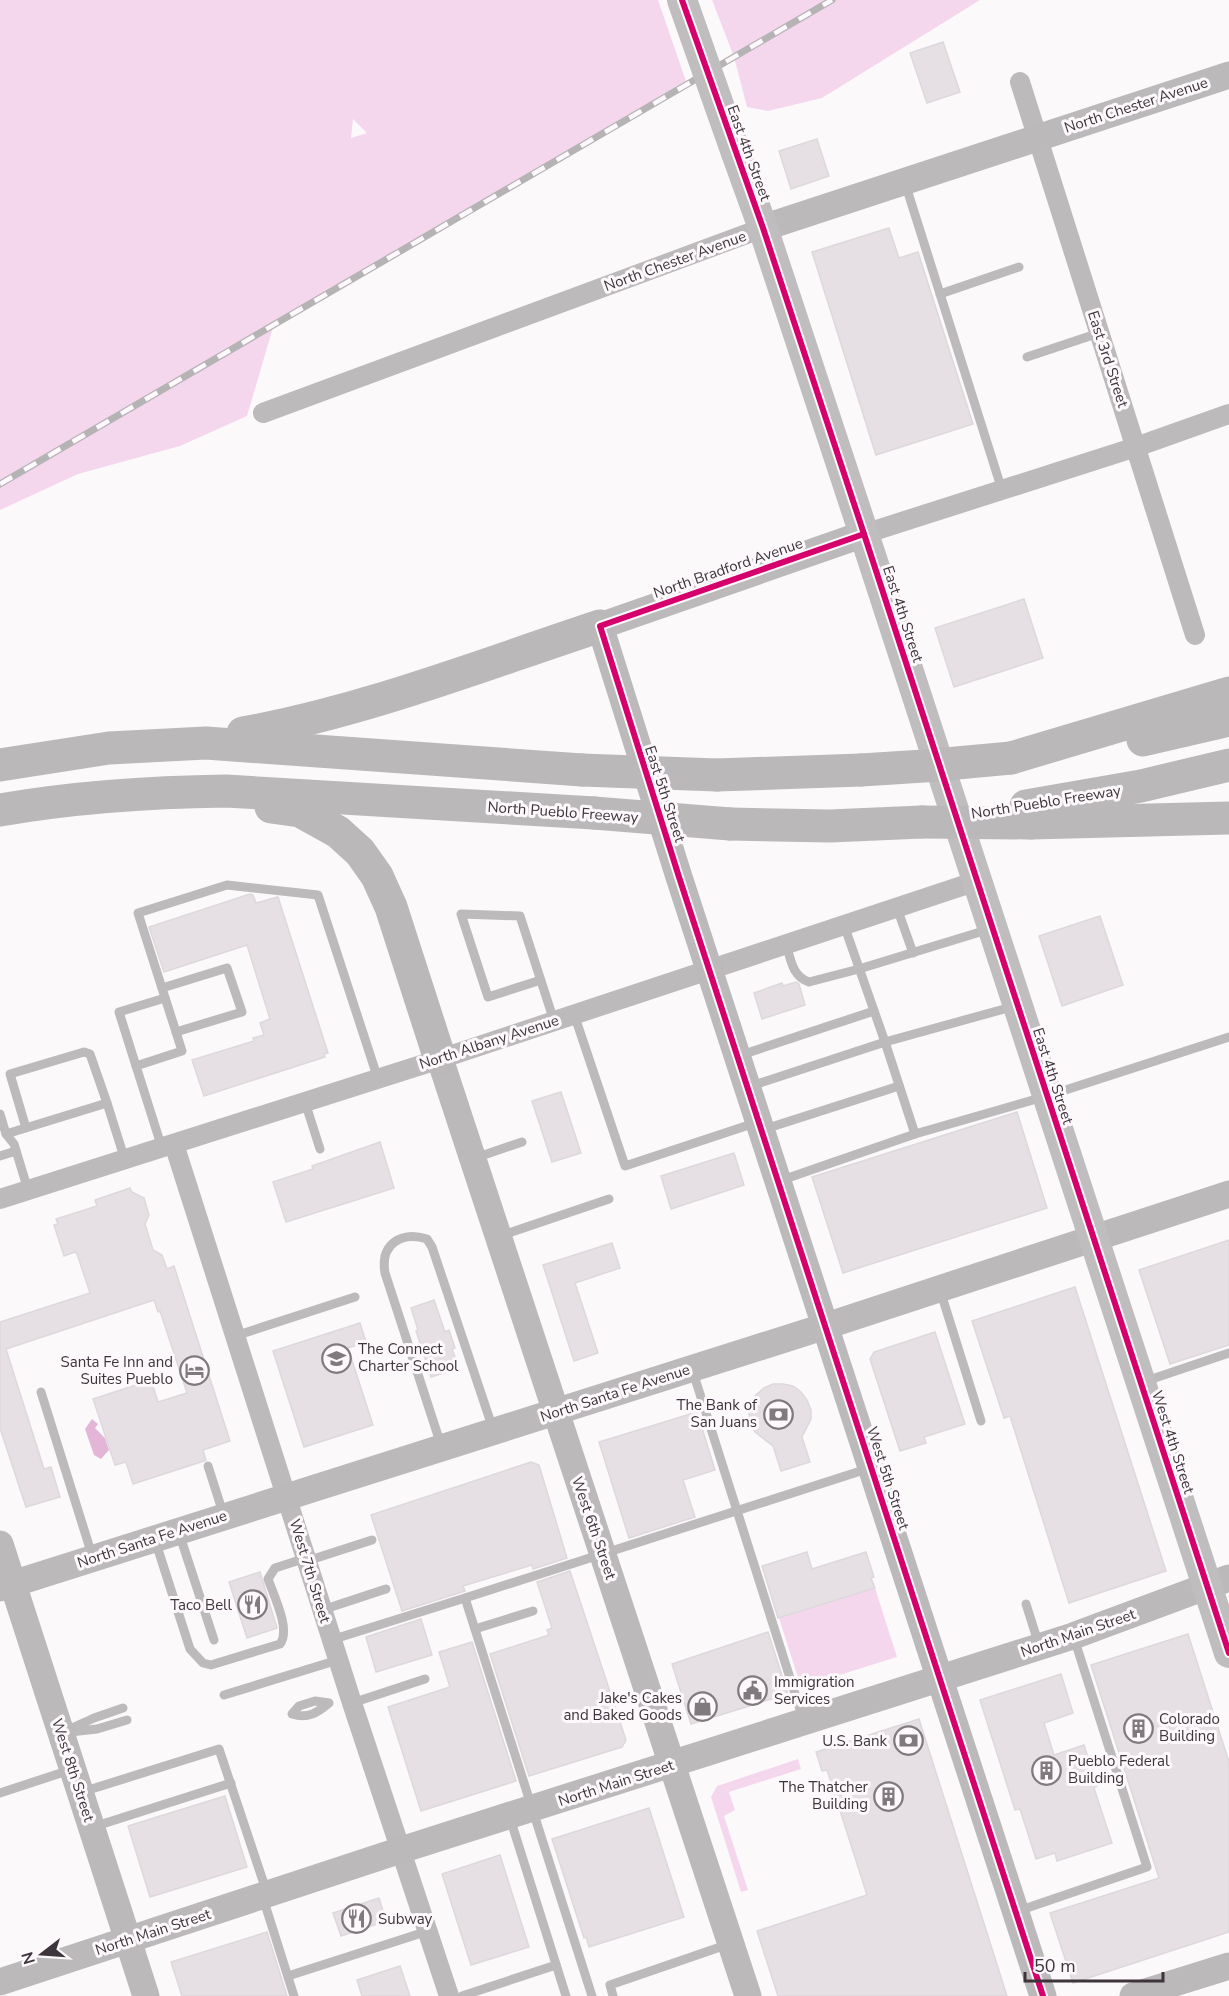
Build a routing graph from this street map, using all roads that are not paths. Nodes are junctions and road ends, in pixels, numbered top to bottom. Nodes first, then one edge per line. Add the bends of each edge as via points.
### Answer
1 (682, 0) edge
2 (1229, 75) edge
3 (1020, 82) dead end
4 (1037, 138) junction
5 (905, 181) junction
6 (763, 228) junction
7 (1019, 267) dead end
8 (940, 294) junction
9 (1099, 333) junction
10 (1027, 357) dead end
11 (263, 413) dead end
12 (1229, 414) edge
13 (1137, 447) junction
14 (1002, 490) junction
15 (864, 534) junction
16 (600, 626) junction
17 (1195, 635) dead end
18 (1229, 693) edge
19 (1229, 720) edge
20 (206, 743) junction
21 (1011, 758) junction
22 (0, 765) edge
23 (1229, 765) edge
24 (181, 792) junction
25 (0, 810) edge
26 (1028, 815) junction
27 (1229, 818) edge
28 (977, 882) junction
29 (897, 908) junction
30 (844, 925) junction
31 (992, 928) junction
32 (786, 944) junction
33 (913, 953) junction
34 (710, 968) junction
35 (859, 969) junction
36 (541, 981) junction
37 (163, 993) junction
38 (1017, 1005) junction
39 (874, 1011) junction
40 (574, 1014) junction
41 (554, 1021) junction
42 (176, 1032) junction
43 (1229, 1037) edge
44 (885, 1042) junction
45 (739, 1056) junction
46 (440, 1059) junction
47 (136, 1066) junction
48 (378, 1079) junction
49 (749, 1086) junction
50 (899, 1086) junction
51 (1047, 1096) junction
52 (305, 1102) junction
53 (107, 1103) junction
54 (0, 1114) edge
55 (761, 1126) junction
56 (26, 1128) junction
57 (6, 1134) junction
58 (915, 1134) junction
59 (522, 1142) dead end
60 (168, 1146) junction
61 (320, 1149) dead end
62 (16, 1150) junction
63 (0, 1156) edge
64 (472, 1158) junction
65 (125, 1160) junction
66 (779, 1181) junction
67 (28, 1190) junction
68 (1229, 1194) edge
69 (0, 1199) edge
70 (609, 1199) dead end
71 (498, 1237) junction
72 (1093, 1237) junction
73 (939, 1288) junction
74 (355, 1297) dead end
75 (826, 1326) junction
76 (235, 1336) junction
77 (1229, 1353) edge
78 (691, 1368) junction
79 (1141, 1383) junction
80 (41, 1392) dead end
81 (555, 1412) junction
82 (981, 1421) dead end
83 (494, 1431) junction
84 (441, 1447) junction
85 (208, 1466) dead end
86 (872, 1468) junction
87 (287, 1496) junction
88 (736, 1511) junction
89 (224, 1516) junction
90 (166, 1534) junction
91 (372, 1540) dead end
92 (0, 1544) edge
93 (602, 1554) junction
94 (93, 1558) junction
95 (306, 1560) junction
96 (1218, 1582) edge
97 (6, 1586) edge
98 (386, 1589) dead end
99 (465, 1598) junction
100 (1026, 1604) dead end
101 (322, 1610) junction
102 (533, 1611) dead end
103 (475, 1629) junction
104 (1073, 1636) junction
105 (214, 1640) dead end
106 (332, 1640) junction
107 (1040, 1647) junction
108 (1229, 1653) edge
109 (338, 1660) junction
110 (425, 1679) dead end
111 (941, 1679) junction
112 (224, 1695) dead end
113 (351, 1700) junction
114 (329, 1703) dead end
115 (123, 1708) dead end
116 (127, 1720) dead end
117 (804, 1722) junction
118 (61, 1733) junction
119 (672, 1765) junction
120 (76, 1781) junction
121 (231, 1783) junction
122 (0, 1793) edge
123 (521, 1813) junction
124 (91, 1827) junction
125 (401, 1850) junction
126 (265, 1895) junction
127 (1016, 1912) junction
128 (428, 1931) junction
129 (128, 1940) junction
130 (731, 1943) junction
131 (556, 1965) junction
132 (1229, 1966) edge
133 (288, 1976) junction
134 (0, 1982) edge
135 (610, 1984) junction
136 (1176, 1987) edge
137 (591, 1993) edge
138 (146, 1996) edge
139 (294, 1996) edge
140 (449, 1996) edge
141 (462, 1996) edge
142 (566, 1996) edge
143 (613, 1996) edge
144 (748, 1996) edge
145 (1043, 1996) edge
146 (1133, 1996) edge

1 - 6 main road, East 4th Street, bridge
2 - 4 street, North Chester Avenue
3 - 4 street, East 3rd Street
4 - 5 street, North Chester Avenue
4 - 9 street, East 3rd Street
5 - 6 street, North Chester Avenue
5 - 8 lane
6 - 11 street, North Chester Avenue
6 - 15 main road, East 4th Street
7 - 8 lane
8 - 14 lane
9 - 10 lane
9 - 13 street, East 3rd Street
12 - 13 street, North Bradford Avenue
13 - 14 street, North Bradford Avenue
13 - 17 street, East 3rd Street
14 - 15 street, North Bradford Avenue
15 - 16 street, North Bradford Avenue
15 - 28 main road, East 4th Street
16 - 20 highway via 344,711
16 - 34 street, East 5th Street
18 - 21 highway
19 - 21 highway via 1136,741
20 - 21 highway, bridge via 582,770 717,775 861,770
20 - 22 highway via 109,748
23 - 26 highway, North Pueblo Freeway
24 - 25 highway, North Pueblo Freeway
24 - 26 highway, North Pueblo Freeway, bridge via 276,793 777,826 878,825
24 - 46 highway via 300,811 338,832 360,852 377,876 391,907
26 - 27 highway
28 - 29 street, North Albany Avenue
28 - 31 main road, East 4th Street
29 - 30 street, North Albany Avenue
29 - 33 lane
30 - 32 street, North Albany Avenue
30 - 35 lane
31 - 33 lane
31 - 38 main road, East 4th Street
32 - 34 street, North Albany Avenue
32 - 35 lane via 795,973 809,982
33 - 35 lane
34 - 40 street, North Albany Avenue
34 - 45 street, West 5th Street
35 - 39 lane
36 - 36 lane via 520,916 461,914 488,997
36 - 41 lane
37 - 42 lane
37 - 42 lane via 227,968 242,1012
37 - 47 lane via 119,1012
37 - 48 lane via 138,913 227,885 318,895
38 - 44 lane
38 - 51 main road, East 4th Street
39 - 44 lane
39 - 45 lane
40 - 41 street, North Albany Avenue
40 - 55 lane via 625,1166
41 - 46 street, North Albany Avenue
42 - 47 lane via 182,1051
43 - 51 lane
44 - 49 lane
44 - 50 lane
45 - 49 street, West 5th Street
46 - 48 street, North Albany Avenue
46 - 64 street, West 6th Street
47 - 60 lane
48 - 52 street, North Albany Avenue
49 - 55 street, West 5th Street
50 - 55 lane
50 - 58 lane
51 - 58 lane
51 - 72 main road, East 4th Street
52 - 60 street, North Albany Avenue
52 - 61 lane
53 - 56 lane
53 - 56 lane via 90,1054 84,1052 10,1074
53 - 65 lane
54 - 57 lane
55 - 66 street, West 5th Street
56 - 57 lane
57 - 62 lane
58 - 66 lane
59 - 64 lane
60 - 65 street, North Albany Avenue
60 - 76 street, West 7th Street
62 - 63 lane
62 - 67 lane
64 - 71 street, West 6th Street
65 - 67 street, North Albany Avenue
66 - 75 street, West 5th Street
67 - 69 street, North Albany Avenue
68 - 72 street, North Santa Fe Avenue
70 - 71 lane
71 - 81 street, West 6th Street
72 - 73 street, North Santa Fe Avenue
72 - 79 main road, West 4th Street
73 - 75 street, North Santa Fe Avenue
73 - 82 lane
74 - 76 lane
75 - 78 street, North Santa Fe Avenue
75 - 86 street, West 5th Street
76 - 87 street, West 7th Street
77 - 79 lane
78 - 81 street, North Santa Fe Avenue
78 - 88 lane
79 - 96 main road, West 4th Street
80 - 94 lane
81 - 83 street, North Santa Fe Avenue
81 - 93 street, West 6th Street
83 - 84 street, North Santa Fe Avenue
83 - 84 lane via 432,1247 420,1237 397,1240 385,1254 385,1273
84 - 87 street, North Santa Fe Avenue
85 - 89 lane
86 - 88 lane
86 - 111 street, West 5th Street
87 - 89 street, North Santa Fe Avenue
87 - 95 street, West 7th Street
88 - 93 lane
88 - 117 lane
89 - 90 street, North Santa Fe Avenue
90 - 94 street, North Santa Fe Avenue
90 - 95 lane via 190,1650 203,1663 211,1665 280,1644 285,1630 268,1579 275,1568
90 - 105 lane
91 - 95 lane
92 - 97 street, West 8th Street
93 - 99 lane
93 - 119 street, West 6th Street
94 - 97 street, North Santa Fe Avenue
95 - 101 street, West 7th Street
96 - 104 street, North Main Street
96 - 108 main road, West 4th Street
97 - 118 street, West 8th Street
98 - 101 lane
99 - 103 lane
99 - 106 lane
100 - 107 lane
101 - 106 street, West 7th Street
102 - 103 lane
103 - 123 lane
104 - 107 street, North Main Street
104 - 127 lane via 1147,1867
106 - 109 street, West 7th Street
107 - 111 street, North Main Street
109 - 112 lane
109 - 113 street, West 7th Street
110 - 113 lane
111 - 117 street, North Main Street
111 - 127 street, West 5th Street
113 - 114 lane
113 - 125 street, West 7th Street
115 - 118 lane
116 - 118 lane via 97,1729
117 - 119 street, North Main Street
118 - 120 street, West 8th Street
119 - 123 street, North Main Street
119 - 130 street, West 6th Street
120 - 121 lane via 219,1749
120 - 122 lane
120 - 124 street, West 8th Street
121 - 124 lane
121 - 126 lane
123 - 125 street, North Main Street
123 - 131 lane
123 - 137 lane
124 - 129 street, West 8th Street
125 - 126 street, North Main Street
125 - 128 street, West 7th Street
126 - 129 street, North Main Street
126 - 133 lane
127 - 145 street, West 5th Street
128 - 133 lane
128 - 140 street, West 7th Street
129 - 134 street, North Main Street
129 - 138 street, West 8th Street
130 - 135 lane
130 - 144 street, West 6th Street
131 - 141 lane
131 - 142 lane
132 - 136 street
133 - 139 lane
135 - 137 lane
135 - 143 lane
136 - 146 street

